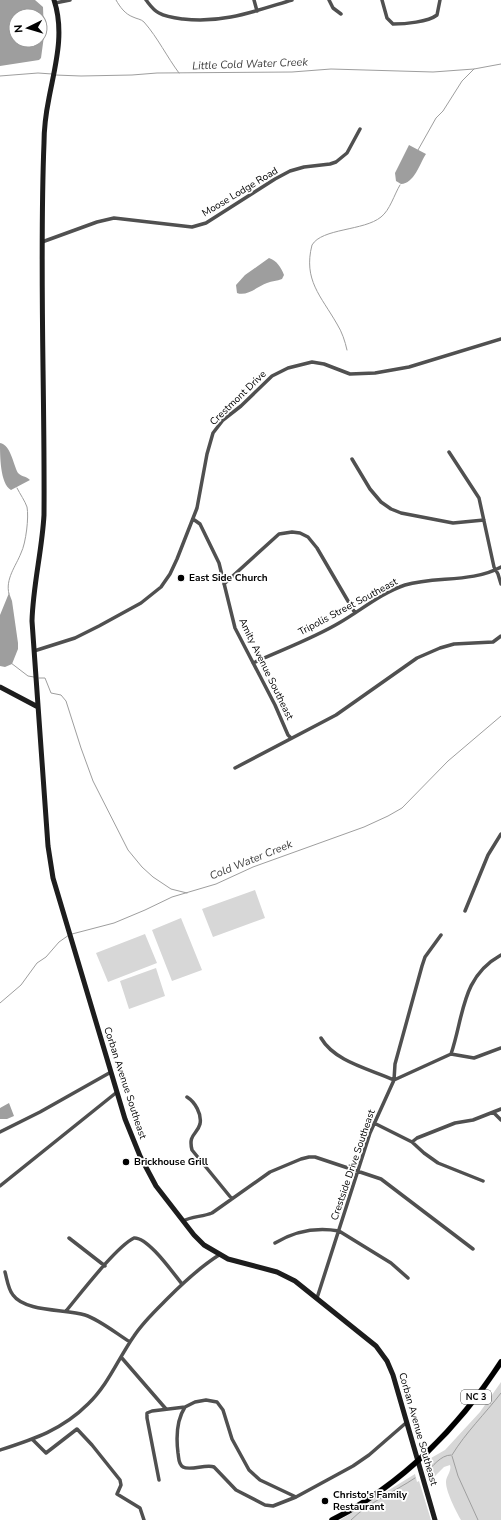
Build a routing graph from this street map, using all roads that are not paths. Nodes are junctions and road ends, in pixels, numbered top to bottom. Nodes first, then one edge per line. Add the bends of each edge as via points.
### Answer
1 (70, 0) edge
2 (146, 0) edge
3 (254, 0) edge
4 (292, 0) edge
5 (329, 0) edge
6 (382, 0) edge
7 (440, 0) edge
8 (54, 1) edge
9 (256, 11) junction
10 (341, 14) dead end
11 (360, 129) dead end
12 (42, 242) junction
13 (501, 339) edge
14 (449, 452) dead end
15 (352, 459) dead end
16 (193, 519) junction
17 (484, 520) junction
18 (501, 567) edge
19 (496, 570) junction
20 (224, 584) junction
21 (501, 584) edge
22 (355, 613) junction
23 (501, 636) edge
24 (34, 651) junction
25 (253, 663) junction
26 (0, 687) edge
27 (38, 707) junction
28 (291, 738) junction
29 (235, 768) dead end
30 (501, 834) edge
31 (465, 911) dead end
32 (441, 935) dead end
33 (501, 955) edge
34 (321, 1038) dead end
35 (501, 1048) edge
36 (451, 1054) junction
37 (111, 1072) junction
38 (394, 1080) junction
39 (117, 1092) junction
40 (187, 1097) dead end
41 (501, 1109) edge
42 (493, 1112) junction
43 (501, 1120) edge
44 (374, 1123) junction
45 (0, 1132) edge
46 (412, 1142) junction
47 (358, 1171) junction
48 (483, 1181) dead end
49 (0, 1186) edge
50 (232, 1199) junction
51 (183, 1221) junction
52 (339, 1231) junction
53 (70, 1238) dead end
54 (275, 1243) dead end
55 (473, 1248) dead end
56 (219, 1255) junction
57 (105, 1266) junction
58 (5, 1272) dead end
59 (408, 1278) dead end
60 (182, 1284) junction
61 (318, 1298) junction
62 (66, 1311) junction
63 (130, 1342) junction
64 (121, 1357) junction
65 (501, 1362) edge
66 (185, 1407) junction
67 (166, 1410) junction
68 (407, 1422) junction
69 (33, 1440) junction
70 (0, 1450) edge
71 (418, 1460) junction
72 (159, 1480) dead end
73 (296, 1496) junction
74 (144, 1520) edge
75 (332, 1520) edge
76 (435, 1520) edge

1 - 8 street
2 - 9 street via 159,14 196,21 217,20
3 - 9 street
4 - 9 street
5 - 10 street
6 - 7 street via 387,18 393,24 433,18 437,15
8 - 12 main road, Corban Avenue Southeast via 59,38 57,63 44,130
11 - 12 street, Moose Lodge Road via 347,153 336,162 290,171 206,223 192,227 114,218
12 - 24 main road, Corban Avenue Southeast via 44,515 32,608
13 - 16 street, Crestmont Drive via 409,367 375,373 350,374 312,362 277,372 223,420 213,433
14 - 17 street via 479,498
15 - 17 street via 370,489 381,502 392,509 453,523
16 - 20 street, Amity Avenue Southeast via 200,524 220,567
16 - 24 street, Crestmont Drive via 170,574 157,591 127,611 75,638
17 - 19 street
18 - 19 street, Tripolis Street Southeast
19 - 21 street
19 - 22 street, Tripolis Street Southeast via 406,585
20 - 22 street via 279,534 300,533 308,537 317,548
20 - 25 street, Amity Avenue Southeast via 235,628
22 - 25 street, Tripolis Street Southeast via 313,637
23 - 28 street via 489,643 454,644 427,653 336,715
24 - 27 main road, Corban Avenue Southeast
25 - 28 street, Amity Avenue Southeast
26 - 27 main road
27 - 37 main road, Corban Avenue Southeast via 48,846 53,878
28 - 29 street
30 - 31 street via 488,855
32 - 38 street, Crestside Drive Southeast via 425,957 422,966 395,1064
33 - 36 street via 482,968 472,983
34 - 38 street via 343,1058
35 - 36 street via 474,1058
36 - 38 street
37 - 39 main road, Corban Avenue Southeast
37 - 45 street
38 - 44 street, Crestside Drive Southeast
39 - 49 street
39 - 51 main road, Corban Avenue Southeast via 125,1120 146,1167 164,1197
40 - 50 street via 194,1102 200,1120 200,1125 191,1140 192,1150
41 - 42 street
42 - 43 street
42 - 46 street via 474,1120 454,1123
44 - 46 street
44 - 47 street, Crestside Drive Southeast
46 - 48 street via 438,1163
47 - 50 street via 324,1159 308,1157 270,1172
47 - 52 street, Crestside Drive Southeast
47 - 55 street via 381,1179
50 - 51 street via 212,1213
51 - 56 main road, Corban Avenue Southeast via 204,1245
52 - 54 street via 305,1231 286,1236
52 - 59 street via 391,1263
52 - 61 street, Crestside Drive Southeast
53 - 57 street
56 - 60 street
56 - 61 main road, Corban Avenue Southeast via 235,1262 284,1274
57 - 60 street via 128,1242 139,1238 150,1246
57 - 62 street
58 - 62 street via 11,1292 20,1302
60 - 63 street via 149,1317
61 - 68 main road, Corban Avenue Southeast via 368,1339 383,1356 393,1375
62 - 63 street via 90,1317
63 - 64 street
64 - 67 street
64 - 69 street via 104,1385 86,1406 58,1427
65 - 71 main road, NC 3 via 464,1414
66 - 67 street
66 - 73 street via 206,1400 217,1402 223,1410 232,1439 249,1470 260,1480
66 - 73 street via 176,1436 179,1463 183,1467 214,1466 236,1490 265,1505 273,1506
67 - 72 street via 152,1411 146,1415
68 - 71 main road, Corban Avenue Southeast
68 - 73 street via 353,1466
69 - 70 street
69 - 74 street via 46,1453 77,1430 120,1480 121,1485 117,1494 140,1508
71 - 75 main road, NC 3 via 372,1496
71 - 76 main road, Corban Avenue Southeast

